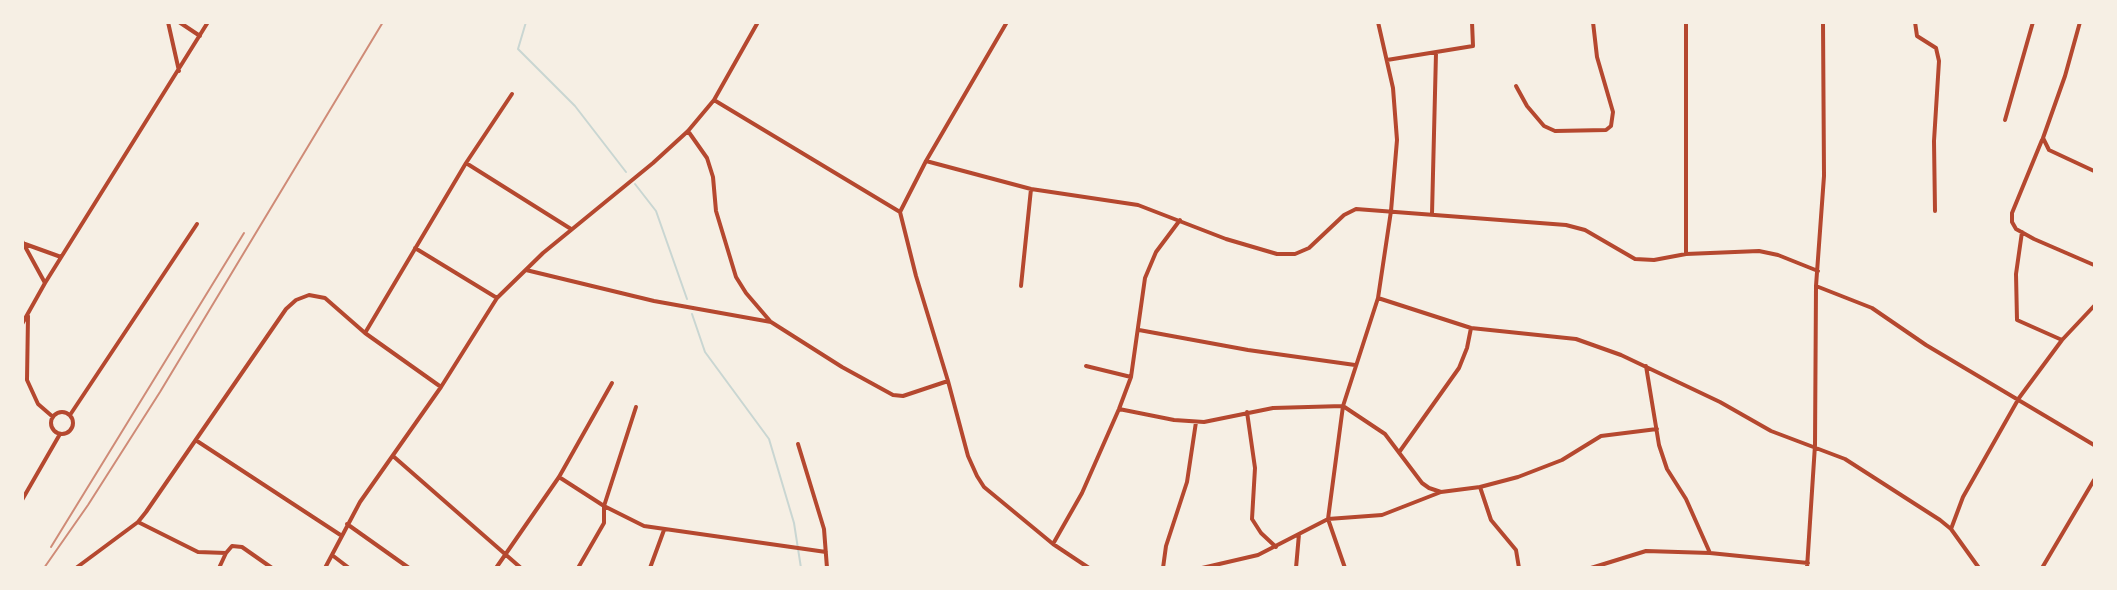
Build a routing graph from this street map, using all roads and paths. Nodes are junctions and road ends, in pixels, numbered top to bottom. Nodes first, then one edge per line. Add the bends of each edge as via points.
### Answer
1 (168, 22) edge
2 (179, 22) edge
3 (208, 22) edge
4 (758, 22) edge
5 (1007, 22) edge
6 (1378, 22) edge
7 (1472, 22) edge
8 (1593, 22) edge
9 (1686, 22) edge
10 (1823, 22) edge
11 (1915, 22) edge
12 (2033, 22) edge
13 (2080, 22) edge
14 (200, 36) junction
15 (1436, 53) junction
16 (1387, 60) junction
17 (179, 71) junction
18 (1516, 86) dead end
19 (512, 94) dead end
20 (714, 100) junction
21 (2005, 120) dead end
22 (688, 130) junction
23 (2043, 138) junction
24 (926, 161) junction
25 (466, 163) junction
26 (2094, 171) edge
27 (1031, 189) junction
28 (1391, 211) junction
29 (1935, 211) dead end
30 (900, 212) junction
31 (1432, 214) junction
32 (1180, 220) junction
33 (197, 224) dead end
34 (571, 229) junction
35 (2022, 232) junction
36 (23, 243) edge
37 (415, 248) junction
38 (1686, 254) junction
39 (61, 257) junction
40 (2094, 266) edge
41 (525, 270) junction
42 (1818, 271) junction
43 (45, 283) junction
44 (1021, 286) dead end
45 (1816, 286) junction
46 (497, 298) junction
47 (1378, 298) junction
48 (2094, 306) edge
49 (28, 316) junction
50 (771, 322) junction
51 (22, 324) edge
52 (1470, 328) junction
53 (1139, 330) junction
54 (365, 333) junction
55 (2062, 340) junction
56 (1355, 364) junction
57 (1086, 366) dead end
58 (1646, 366) junction
59 (1131, 377) junction
60 (948, 381) junction
61 (612, 383) dead end
62 (441, 387) junction
63 (2019, 398) junction
64 (636, 406) dead end
65 (1343, 406) junction
66 (1119, 409) junction
67 (1247, 412) junction
68 (70, 415) junction
69 (53, 417) junction
70 (1196, 422) junction
71 (1657, 429) junction
72 (60, 434) junction
73 (197, 441) junction
74 (798, 444) dead end
75 (1815, 445) junction
76 (2094, 445) edge
77 (1400, 451) junction
78 (393, 456) junction
79 (560, 477) junction
80 (2094, 480) edge
81 (1480, 487) junction
82 (1441, 492) junction
83 (22, 500) edge
84 (604, 506) junction
85 (1328, 519) junction
86 (138, 522) junction
87 (347, 524) junction
88 (1951, 529) junction
89 (664, 530) junction
90 (1299, 534) junction
91 (342, 536) junction
92 (1053, 544) junction
93 (1276, 547) junction
94 (826, 552) junction
95 (226, 553) junction
96 (1710, 553) junction
97 (506, 554) junction
98 (332, 555) junction
99 (1808, 565) edge
100 (76, 567) edge
101 (219, 567) edge
102 (272, 567) edge
103 (325, 567) edge
104 (349, 567) edge
105 (409, 567) edge
106 (496, 567) edge
107 (521, 567) edge
108 (578, 567) edge
109 (650, 567) edge
110 (827, 567) edge
111 (1089, 567) edge
112 (1163, 567) edge
113 (1202, 567) edge
114 (1296, 567) edge
115 (1345, 567) edge
116 (1519, 567) edge
117 (1591, 567) edge
118 (1979, 567) edge
119 (2042, 567) edge

1 - 17 street
2 - 14 street
3 - 14 street
4 - 20 street
5 - 24 street
6 - 16 street
7 - 15 street via 1473,46
8 - 18 street via 1597,57 1613,112 1611,126 1555,132 1544,126 1527,106
9 - 38 street
10 - 42 street via 1824,176
11 - 29 street via 1917,36 1933,45 1939,61
12 - 21 street
13 - 23 street
14 - 17 street
15 - 16 street
15 - 31 street
16 - 28 street via 1397,140
17 - 39 street
19 - 25 street
20 - 22 street
20 - 30 street
22 - 34 street
22 - 50 street via 713,177 716,211 736,277
23 - 26 street via 2049,150
23 - 35 street via 2012,213 2012,222
24 - 27 street
24 - 30 street
25 - 34 street
25 - 37 street
27 - 32 street via 1138,205
27 - 44 street
28 - 31 street
28 - 32 street via 1356,209 1344,215 1309,248 1295,254 1250,248
28 - 47 street
30 - 60 street
31 - 38 street via 1566,225 1585,230 1635,259 1654,261
32 - 53 street via 1156,252 1145,278
33 - 68 street
34 - 41 street
35 - 40 street
35 - 55 street via 2016,265 2015,315 2024,324
36 - 39 street
36 - 43 street
37 - 46 street
37 - 54 street
38 - 42 street via 1759,251
39 - 43 street
41 - 46 street
41 - 50 street via 654,301
42 - 45 street
43 - 49 street
45 - 63 street via 1872,308 1926,345
45 - 75 street
46 - 62 street
47 - 52 street
47 - 56 street
48 - 55 street
49 - 51 street
49 - 69 street via 27,380 31,394
50 - 60 street via 893,395 903,396
52 - 58 street via 1594,343
52 - 77 street via 1459,368
53 - 56 street
53 - 59 street
54 - 62 street
54 - 73 street via 325,298 309,296 297,300 286,309
55 - 63 street
56 - 65 street
57 - 59 street
58 - 71 street
58 - 75 street via 1772,430
59 - 66 street
60 - 92 street via 968,456 984,487
61 - 79 street
62 - 78 street
63 - 76 street
63 - 88 street via 1963,497
64 - 84 street
65 - 67 street
65 - 77 street via 1385,434
65 - 85 street
66 - 70 street
66 - 92 street via 1082,493
67 - 70 street
67 - 93 street via 1256,468 1252,519
68 - 69 street via 61,412
68 - 72 street via 72,428
69 - 72 street via 52,427
70 - 112 street via 1186,482
71 - 81 street via 1601,436 1562,460
71 - 96 street via 1667,469 1686,499
72 - 83 street
73 - 86 street
73 - 91 street
74 - 94 street via 824,529
75 - 88 street via 1868,474
75 - 99 street
77 - 82 street via 1422,483
78 - 87 street
78 - 97 street
79 - 84 street
79 - 97 street
80 - 119 street
81 - 82 street
81 - 116 street via 1491,520 1516,550
82 - 85 street via 1382,515
84 - 89 street via 644,526
84 - 108 street via 604,523
85 - 90 street
85 - 115 street
86 - 95 street via 189,549
86 - 100 street
87 - 91 street
87 - 105 street
88 - 118 street
89 - 94 street
89 - 109 street
90 - 93 street
90 - 114 street
91 - 98 street
92 - 111 street
93 - 113 street via 1258,555
94 - 110 street
95 - 101 street
95 - 102 street via 232,546 242,547
96 - 99 street
96 - 117 street via 1646,551
97 - 106 street
97 - 107 street
98 - 103 street
98 - 104 street

